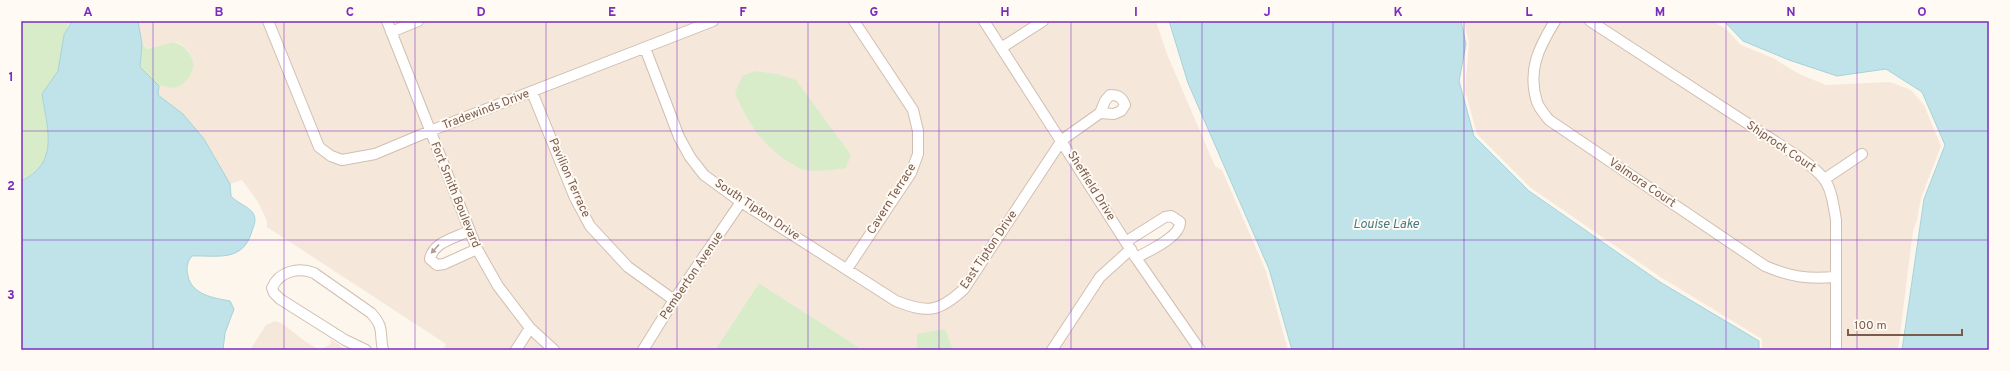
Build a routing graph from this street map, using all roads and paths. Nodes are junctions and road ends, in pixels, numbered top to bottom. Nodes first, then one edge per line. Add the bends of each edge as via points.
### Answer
1 (268, 21) edge
2 (387, 21) edge
3 (418, 21) edge
4 (713, 21) edge
5 (854, 21) edge
6 (984, 21) edge
7 (1042, 21) edge
8 (1555, 21) edge
9 (1590, 21) edge
10 (391, 32) junction
11 (645, 48) junction
12 (1001, 48) junction
13 (532, 92) junction
14 (1100, 113) dead end
15 (430, 131) junction
16 (1062, 140) junction
17 (1862, 154) dead end
18 (1826, 178) junction
19 (741, 202) junction
20 (469, 231) junction
21 (477, 249) junction
22 (1131, 249) junction
23 (847, 269) junction
24 (1835, 277) junction
25 (674, 300) junction
26 (530, 328) junction
27 (366, 350) edge
28 (383, 350) edge
29 (516, 350) edge
30 (554, 350) edge
31 (643, 350) edge
32 (1052, 350) edge
33 (1200, 350) edge
34 (1836, 350) edge

1 - 15 street, Tradewinds Drive via 310,130 319,147 331,156 342,160 375,154
2 - 10 street, Fort Smith Boulevard
3 - 10 street
4 - 11 street, Tradewinds Drive
5 - 23 street, Cavern Terrace via 913,110 918,131 918,154 911,172
6 - 12 street, Sheffield Drive
7 - 12 street
8 - 24 street, Valmora Court via 1540,47 1534,64 1533,84 1537,103 1549,120 1765,266 1787,275
9 - 18 street, Shiprock Court
10 - 15 street, Fort Smith Boulevard
11 - 13 street, Tradewinds Drive
11 - 19 street, South Tipton Drive via 679,137 690,157 704,174
12 - 16 street, Sheffield Drive
13 - 15 street, Tradewinds Drive
13 - 25 street, Pavilion Terrace via 575,198 590,226 628,267
14 - 16 street
15 - 20 street, Fort Smith Boulevard
16 - 22 street, Sheffield Drive
16 - 23 street, East Tipton Drive via 964,289 951,301 938,307 918,310 896,301
17 - 18 street
18 - 24 street, Shiprock Court via 1836,220
19 - 23 street, South Tipton Drive
19 - 25 street, Pemberton Avenue
20 - 21 street, Fort Smith Boulevard
20 -> 21 street via 438,245 431,252 430,259 437,265 444,264
21 - 26 street, Fort Smith Boulevard via 498,286
22 - 32 street via 1100,277
22 - 33 street, Sheffield Drive
24 - 34 street, Shiprock Court
25 - 31 street, Pemberton Avenue
26 - 29 street
26 - 30 street, Fort Smith Boulevard
27 - 28 street via 345,340 280,299 274,294 274,283 289,271 306,270 314,273 377,319 381,327

